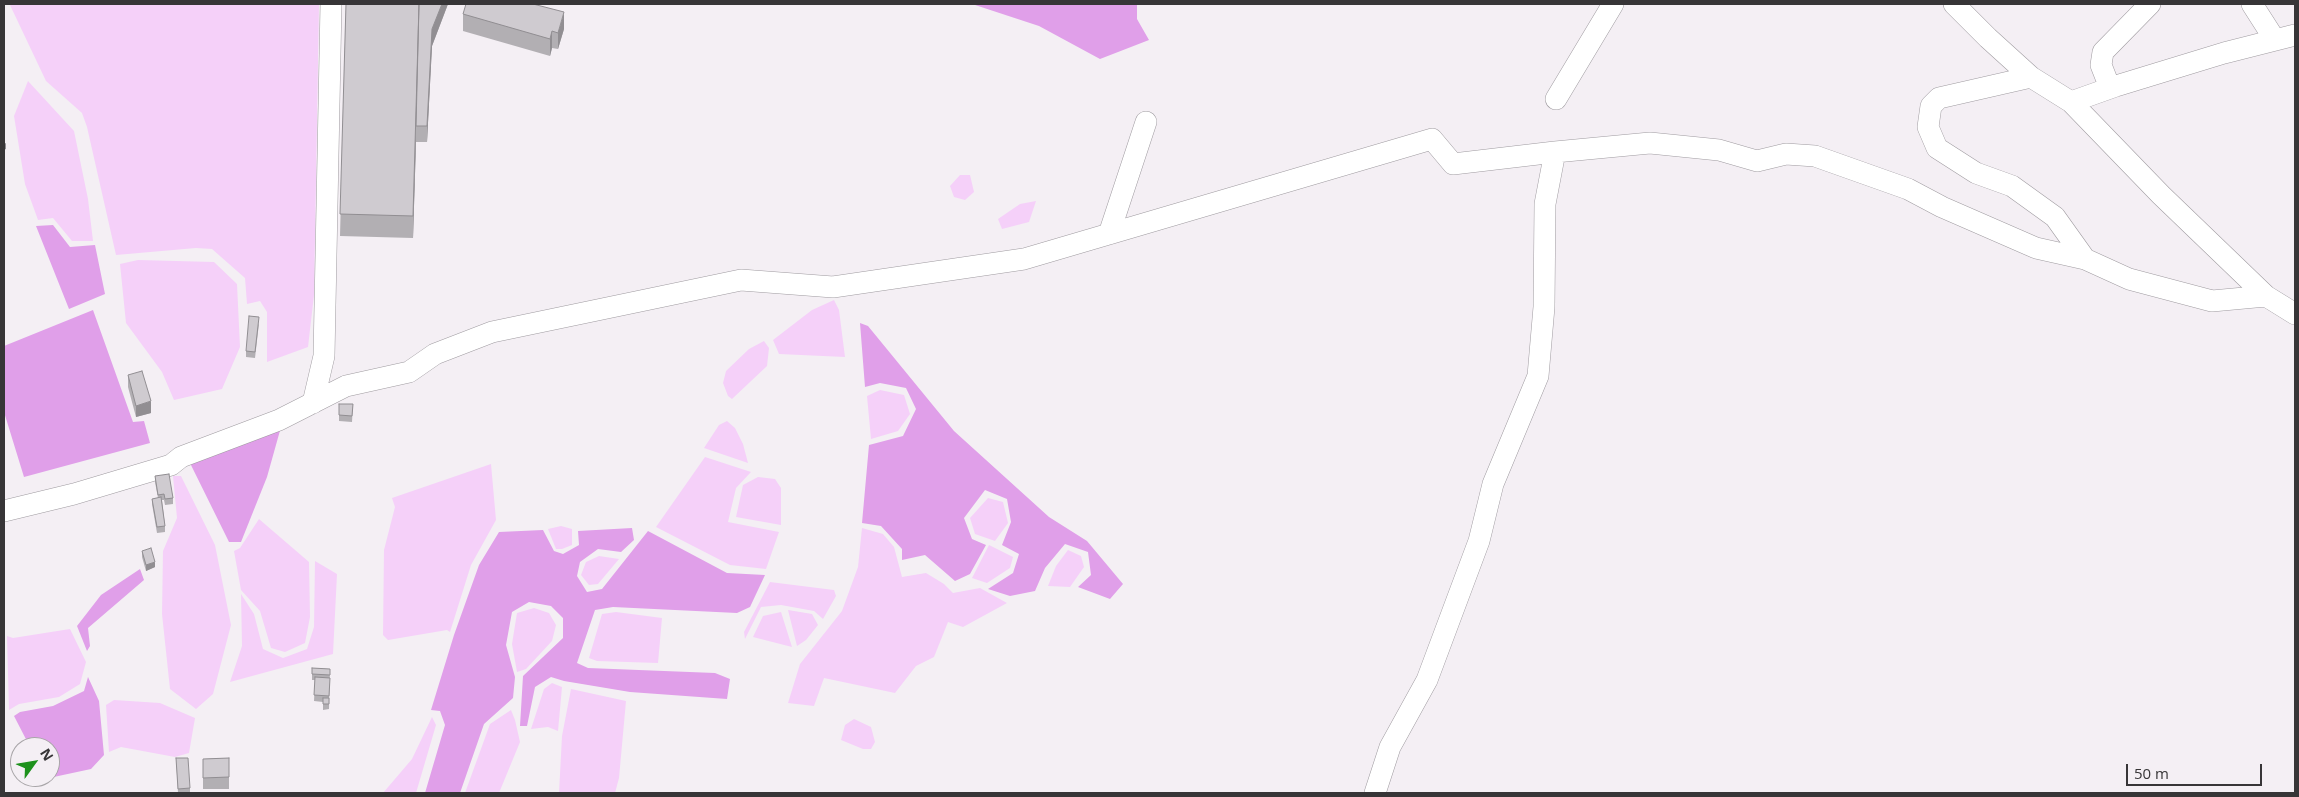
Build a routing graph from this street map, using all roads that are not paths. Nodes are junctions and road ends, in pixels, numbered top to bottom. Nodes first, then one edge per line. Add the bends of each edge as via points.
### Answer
1 (331, 4) edge
2 (1613, 4) edge
3 (1954, 4) edge
4 (2150, 4) edge
5 (2252, 4) edge
6 (2285, 38) edge
7 (2031, 77) junction
8 (2110, 88) junction
9 (1556, 99) dead end
10 (2071, 102) junction
11 (1146, 122) dead end
12 (1555, 152) junction
13 (1108, 234) junction
14 (2085, 259) junction
15 (2266, 296) junction
16 (2295, 314) edge
17 (314, 403) junction
18 (4, 511) edge
19 (1375, 793) edge

1 - 17 street via 324,356
2 - 9 street
3 - 7 street
4 - 8 street via 2103,52 2101,65
5 - 6 street
6 - 8 street
7 - 10 street
7 - 14 street via 1939,98 1931,106 1928,127 1937,148 1976,172 2012,186 2055,217
8 - 10 street
10 - 15 street
11 - 13 street
12 - 13 street via 1453,164 1432,139
12 - 14 street via 1650,143 1718,150 1757,161 1786,154 1815,156 1908,190 2036,248
12 - 19 street via 1545,204 1544,307 1538,376 1493,484 1479,541 1427,680 1390,747
13 - 17 street via 1024,259 833,288 741,280 492,332 435,354 409,372 346,386
14 - 15 street via 2129,279 2212,301
15 - 16 street
17 - 18 street via 279,420 181,457 171,465

